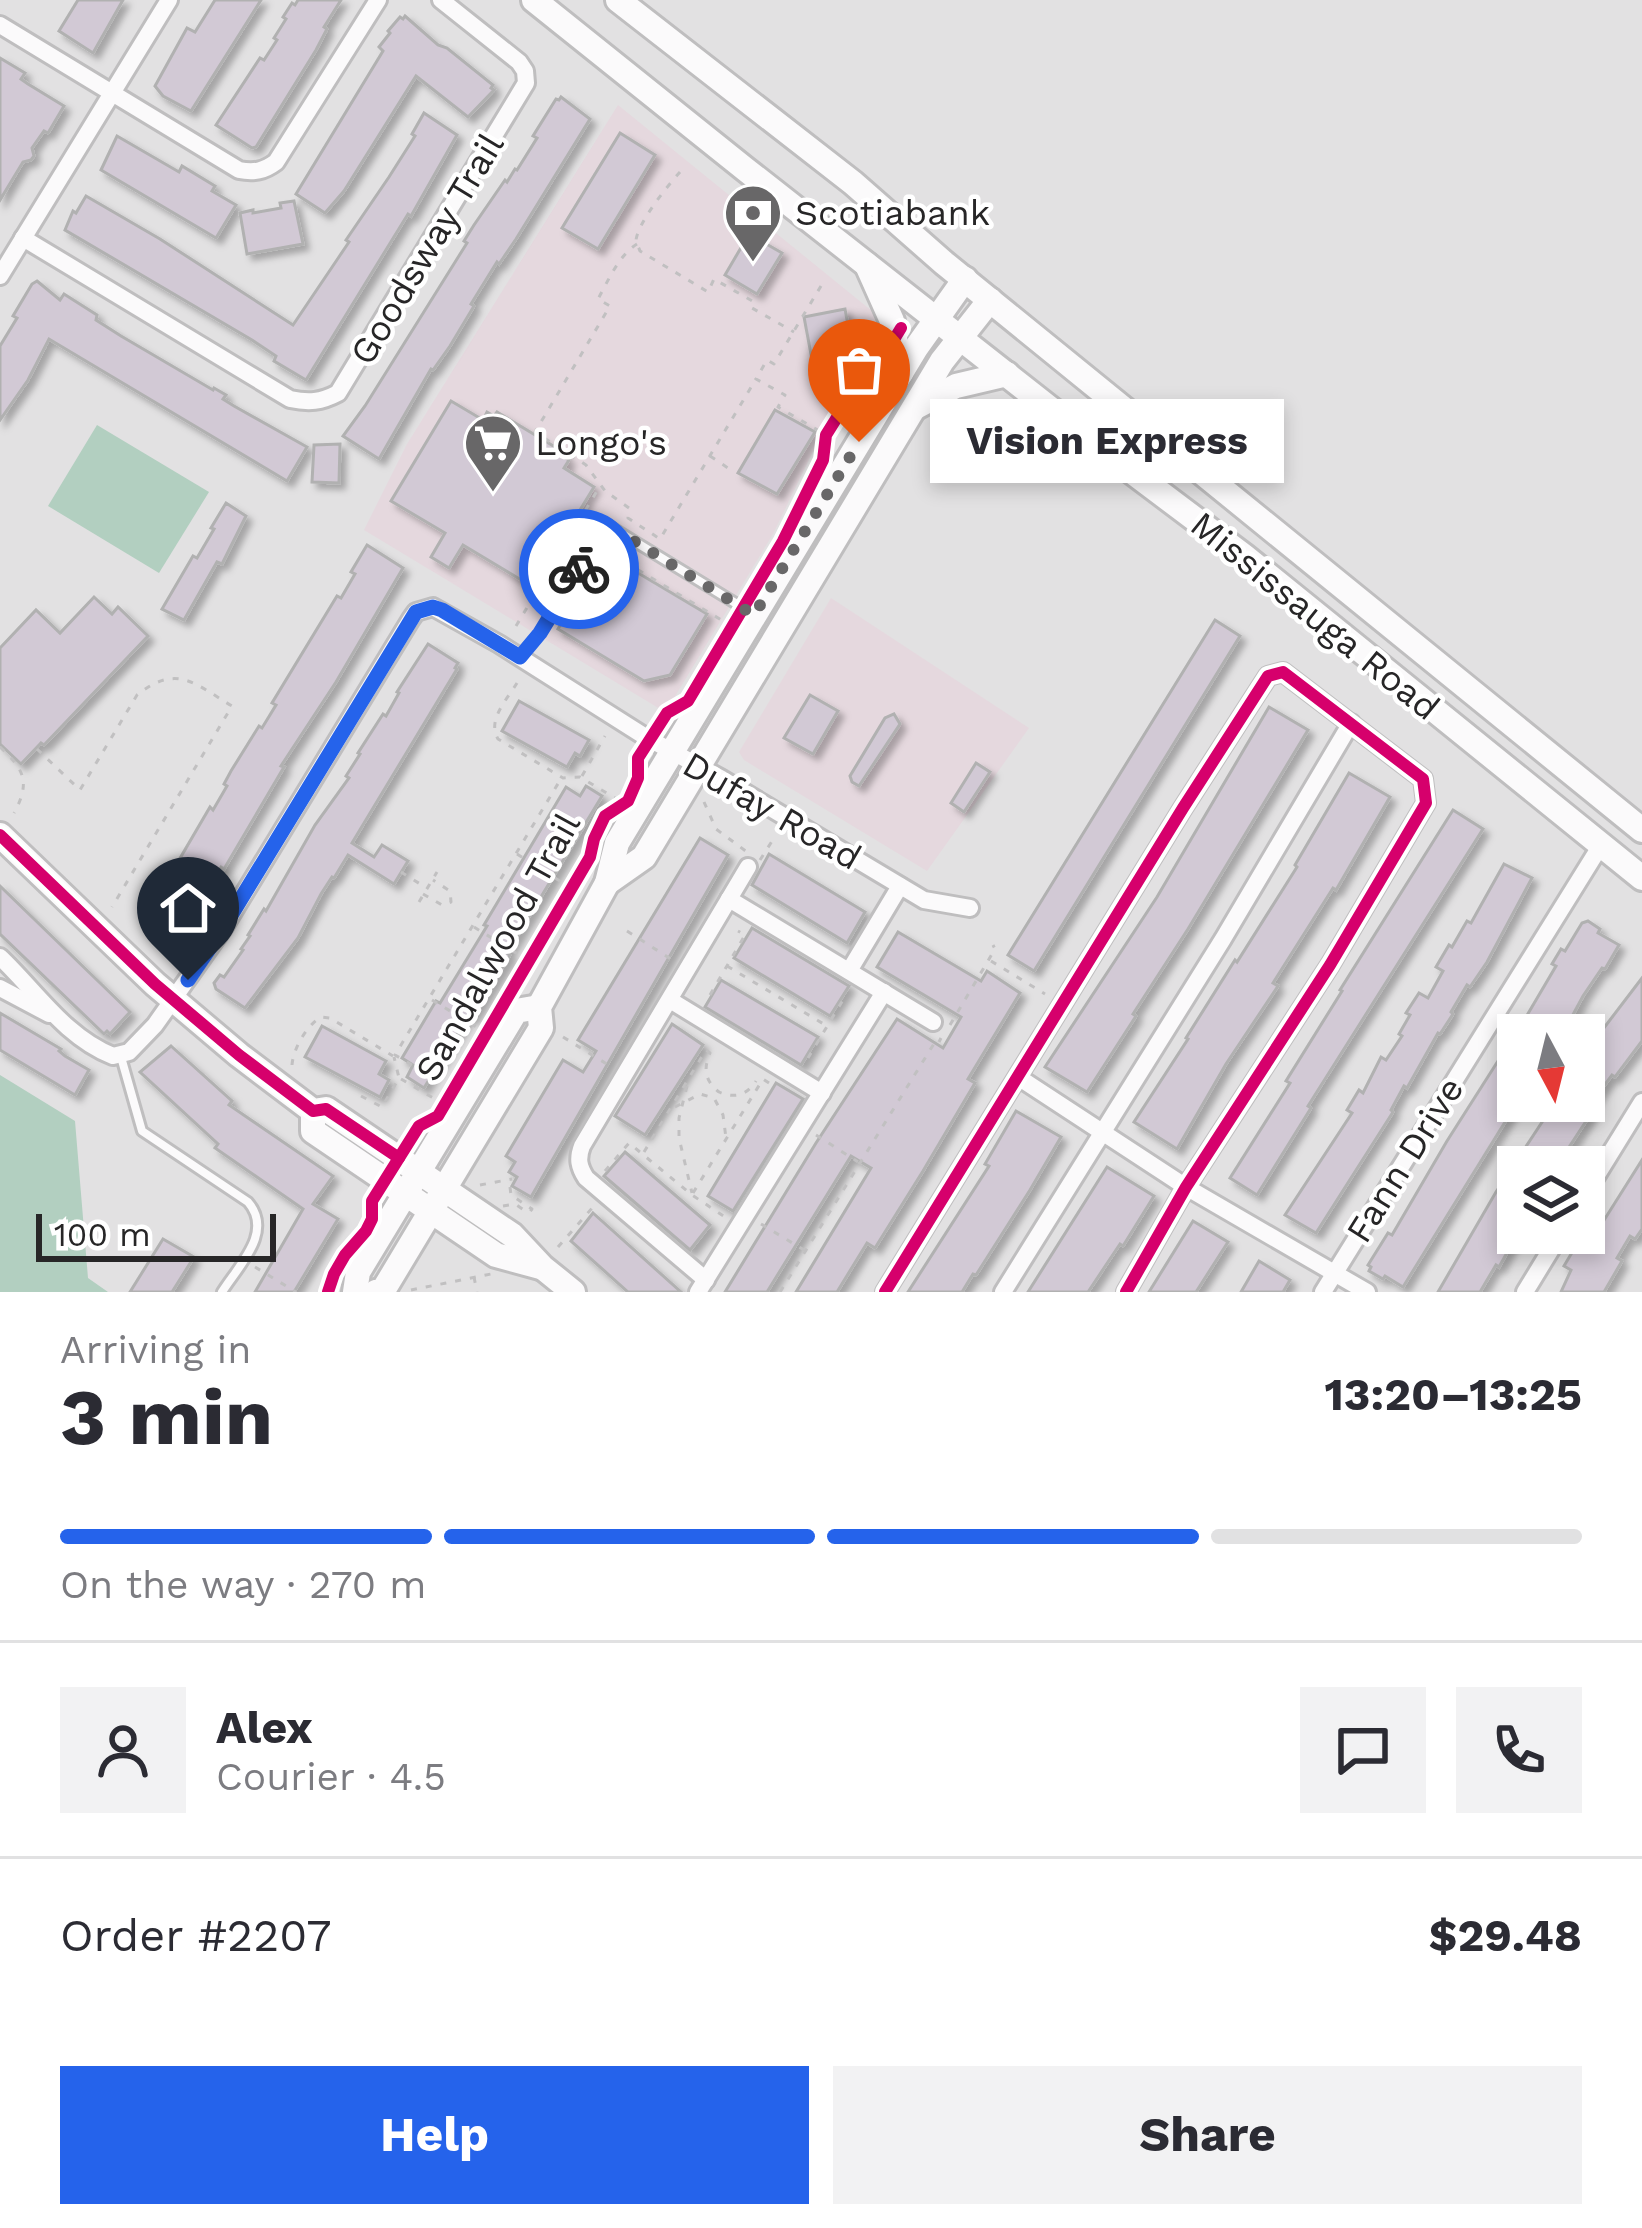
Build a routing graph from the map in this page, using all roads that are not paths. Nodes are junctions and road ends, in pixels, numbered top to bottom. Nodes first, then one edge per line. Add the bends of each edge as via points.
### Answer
1 (169, 0) edge
2 (378, 0) edge
3 (440, 0) edge
4 (534, 0) edge
5 (618, 0) edge
6 (0, 25) edge
7 (113, 92) junction
8 (23, 238) junction
9 (866, 262) junction
10 (0, 276) edge
11 (965, 279) junction
12 (990, 300) junction
13 (937, 319) junction
14 (961, 337) junction
15 (901, 373) junction
16 (1007, 374) junction
17 (914, 408) junction
18 (749, 611) junction
19 (520, 657) junction
20 (1351, 723) junction
21 (672, 752) junction
22 (697, 765) junction
23 (1642, 830) edge
24 (0, 835) edge
25 (1601, 845) junction
26 (748, 867) dead end
27 (1642, 878) edge
28 (607, 883) junction
29 (900, 886) junction
30 (729, 899) junction
31 (970, 908) dead end
32 (0, 957) edge
33 (849, 971) junction
34 (0, 988) edge
35 (884, 992) junction
36 (174, 999) junction
37 (670, 1000) junction
38 (539, 1007) junction
39 (55, 1017) junction
40 (933, 1022) dead end
41 (121, 1056) junction
42 (1018, 1077) junction
43 (822, 1093) junction
44 (1642, 1102) edge
45 (313, 1111) junction
46 (1103, 1131) junction
47 (1605, 1162) edge
48 (419, 1172) junction
49 (1186, 1187) junction
50 (444, 1189) junction
51 (405, 1195) junction
52 (430, 1212) junction
53 (1548, 1254) edge
54 (550, 1257) junction
55 (1335, 1274) junction
56 (702, 1286) edge
57 (222, 1292) edge
58 (355, 1292) edge
59 (376, 1292) edge
60 (573, 1292) edge
61 (885, 1292) edge
62 (1003, 1292) edge
63 (1126, 1292) edge
64 (1324, 1292) edge
65 (1366, 1292) edge
66 (1525, 1292) edge

1 - 7 street
2 - 7 street via 276,162 259,171 239,170
3 - 8 street, Goodsway Trail via 519,62 526,83 338,393 323,401 290,399
4 - 9 main road, Mississauga Road
5 - 11 main road, Mississauga Road
6 - 7 street
7 - 8 street
8 - 10 street
9 - 13 main road, Mississauga Road
9 - 15 main road via 892,321
11 - 12 main road, Mississauga Road
11 - 13 main road
12 - 14 main road
12 - 23 main road, Mississauga Road
13 - 14 main road, Mississauga Road
13 - 15 main road
14 - 16 main road, Mississauga Road
14 - 17 main road
15 - 18 main road
16 - 17 main road via 956,386
16 - 25 main road, Mississauga Road
17 - 22 main road
18 - 19 lane via 606,524
18 - 21 main road
19 - 21 street, Dufay Road
19 - 36 street, Dufay Road via 442,610 416,612
20 - 42 street via 1283,672 1268,676
20 - 46 street
20 - 49 street via 1423,779 1426,803
21 - 22 street, Dufay Road
21 - 28 main road via 616,843
22 - 28 main road via 644,857
22 - 29 street, Dufay Road
24 - 36 main road
25 - 27 main road, Mississauga Road
25 - 55 street, Fann Drive
26 - 30 street
28 - 38 main road
29 - 31 street, Dufay Road via 924,900
29 - 33 street
30 - 33 street
30 - 37 street
32 - 39 street
33 - 35 street
34 - 39 street
35 - 40 street
35 - 43 street
36 - 41 street
36 - 45 main road
37 - 43 street
37 - 56 street via 578,1157 586,1178
38 - 48 main road via 516,1011
38 - 50 main road via 541,1028
39 - 41 street via 100,1051
41 - 57 lane via 142,1131 257,1213 258,1234
42 - 46 street
42 - 61 street
43 - 56 street
44 - 47 street
45 - 48 main road via 326,1108
45 - 51 main road via 313,1131
46 - 49 street
46 - 62 street
48 - 50 main road
48 - 51 main road
49 - 55 street
49 - 63 street
50 - 52 main road
50 - 54 main road
51 - 52 main road
51 - 58 main road via 358,1272
52 - 54 main road via 496,1255
52 - 59 main road
53 - 66 street
54 - 60 main road
55 - 64 street, Fann Drive
55 - 65 street

